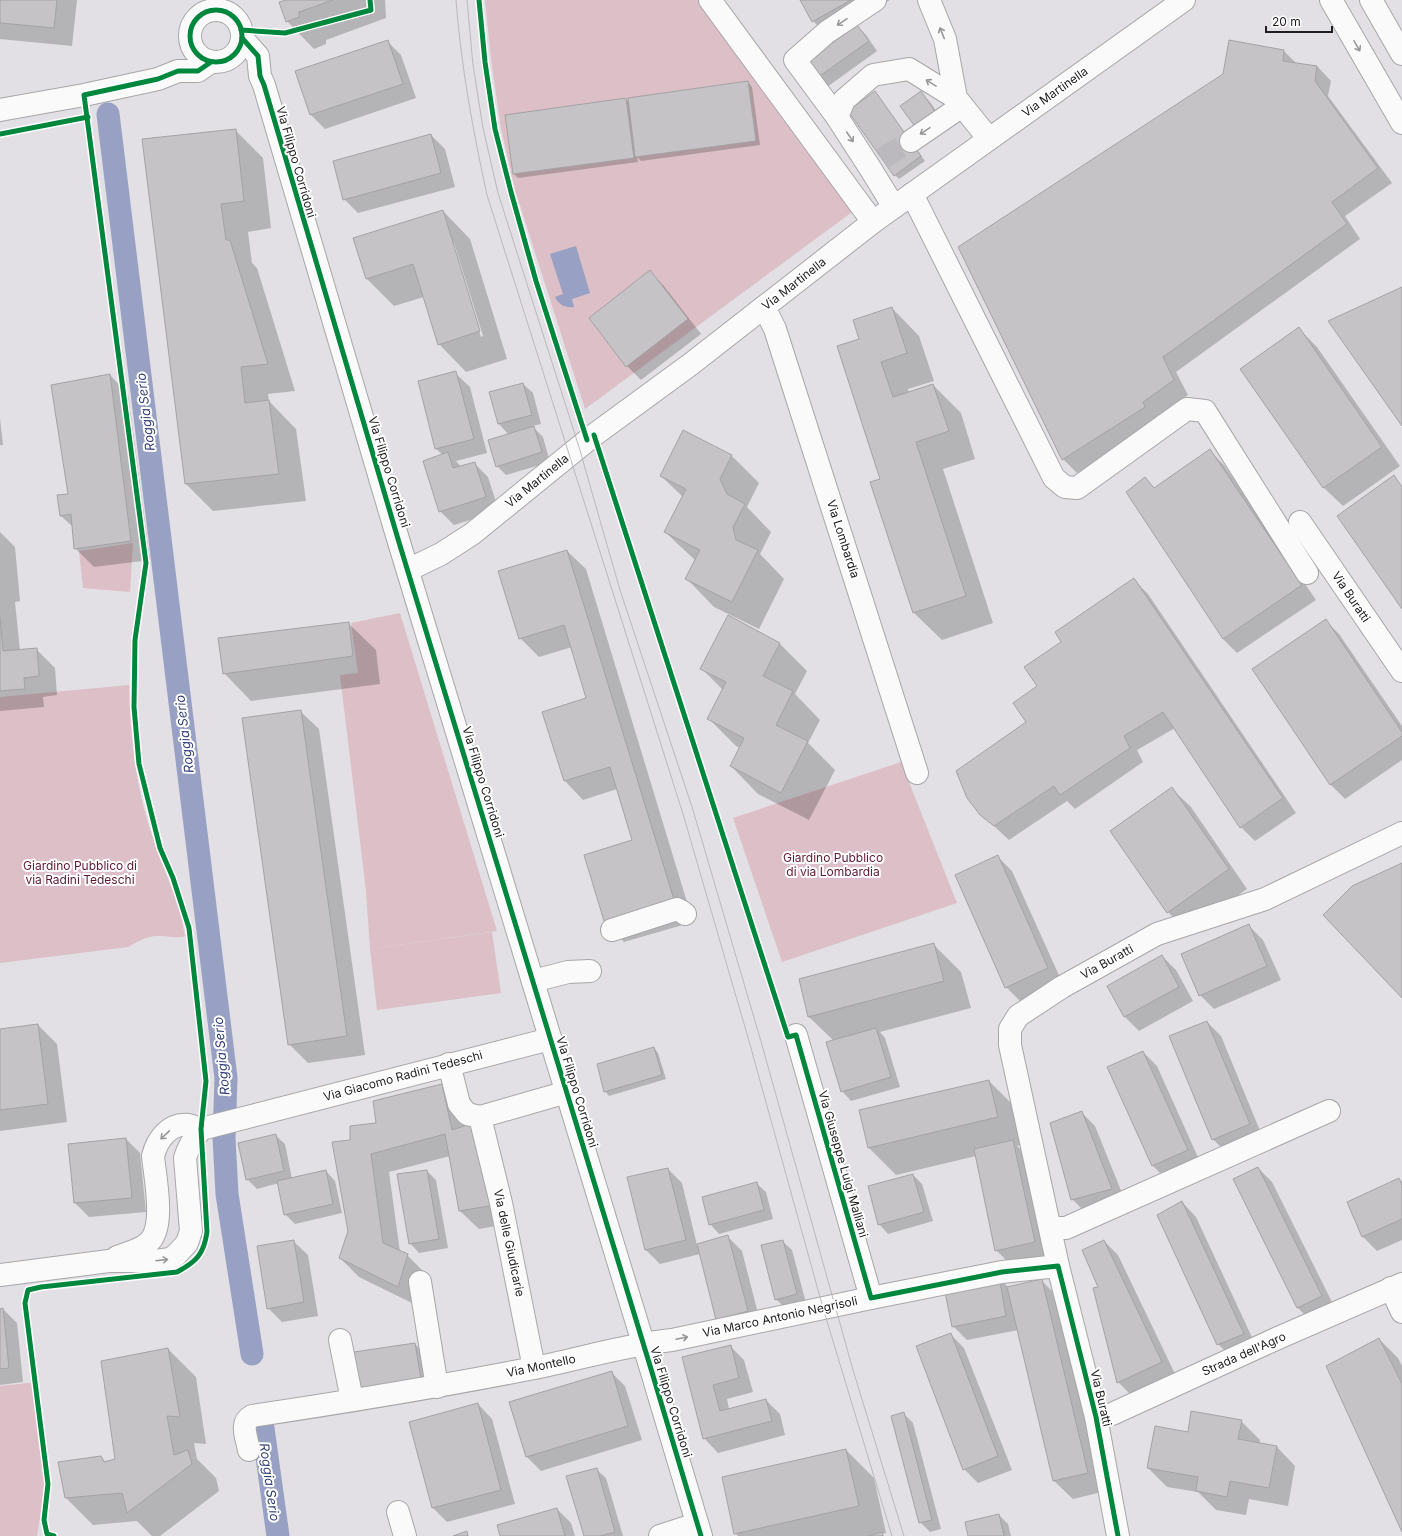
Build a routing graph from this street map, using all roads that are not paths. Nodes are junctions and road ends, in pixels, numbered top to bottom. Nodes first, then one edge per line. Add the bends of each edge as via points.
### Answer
1 (239, 0) edge
2 (710, 0) edge
3 (875, 0) edge
4 (929, 0) edge
5 (1184, 0) edge
6 (1331, 0) edge
7 (1371, 0) edge
8 (210, 6) edge
9 (240, 30) junction
10 (190, 38) junction
11 (1402, 54) edge
12 (220, 61) junction
13 (178, 71) junction
14 (260, 76) junction
15 (959, 102) junction
16 (0, 110) edge
17 (836, 117) junction
18 (1402, 122) edge
19 (989, 138) junction
20 (910, 141) tunnel mouth
21 (912, 194) junction
22 (894, 207) junction
23 (873, 222) junction
24 (764, 307) junction
25 (1300, 522) dead end
26 (408, 570) junction
27 (1308, 573) dead end
28 (1402, 671) edge
29 (917, 773) dead end
30 (1402, 833) edge
31 (685, 914) dead end
32 (612, 930) dead end
33 (590, 971) dead end
34 (533, 981) junction
35 (796, 1035) dead end
36 (550, 1039) junction
37 (449, 1064) junction
38 (567, 1092) junction
39 (1329, 1111) dead end
40 (480, 1117) junction
41 (209, 1127) junction
42 (1051, 1228) junction
43 (109, 1261) junction
44 (1058, 1266) junction
45 (0, 1275) edge
46 (420, 1282) dead end
47 (1397, 1286) edge
48 (871, 1298) junction
49 (1402, 1312) edge
50 (340, 1340) dead end
51 (643, 1343) junction
52 (534, 1368) junction
53 (437, 1387) junction
54 (352, 1400) junction
55 (1096, 1417) junction
56 (249, 1450) dead end
57 (398, 1512) dead end
58 (699, 1530) edge
59 (405, 1536) edge
60 (660, 1536) edge
61 (1118, 1536) edge

1 - 9 main road
2 - 23 main road
3 -> 17 main road via 827,32 795,60
15 -> 4 main road via 945,39
5 - 19 main road, Via Martinella
6 -> 18 main road
7 - 11 main road
8 - 9 main road, Via Filippo Corridoni via 232,16
8 - 10 main road, Via Filippo Corridoni via 194,21
9 - 12 main road via 240,47 235,54
9 - 14 main road, Via Filippo Corridoni via 258,56
10 - 12 main road via 196,53 203,59
10 - 13 main road, Via Filippo Corridoni
12 - 13 main road via 198,71
12 - 14 main road via 242,72
13 - 16 main road via 158,79
14 - 26 main road, Via Filippo Corridoni
15 -> 17 main road via 909,69 873,75 844,100
15 - 19 main road
15 -> 20 main road
17 -> 22 main road via 876,163
19 - 21 main road, Via Martinella
21 - 22 main road, Via Martinella
21 - 27 main road via 1054,478 1065,487 1077,488 1187,409 1205,411
22 - 23 main road, Via Martinella
23 - 24 main road, Via Martinella
24 - 26 main road, Via Martinella via 587,440 472,534 441,554
24 - 29 main road, Via Lombardia via 775,329
25 - 28 main road, Via Buratti
26 - 34 main road, Via Filippo Corridoni
30 - 42 main road, Via Buratti via 1265,899 1156,934 1062,987 1018,1016 1010,1029 1010,1045
31 - 32 main road via 677,909
33 - 34 main road via 568,972
34 - 36 main road, Via Filippo Corridoni
35 - 48 main road, Via Giuseppe Luigi Malliani
36 - 37 main road, Via Giacomo Radini Tedeschi
36 - 38 main road, Via Filippo Corridoni
37 - 40 main road via 459,1104 467,1114
37 - 41 main road, Via Giacomo Radini Tedeschi
38 - 40 main road
38 - 51 main road, Via Filippo Corridoni
39 - 42 main road via 1066,1228
40 - 52 main road, Via delle Giudicarie via 501,1203
41 -> 43 main road via 188,1125 163,1135 153,1156 159,1216 157,1230 148,1244
43 -> 41 main road via 170,1259 187,1243 191,1231 185,1158 189,1146
42 - 44 main road, Via Buratti
43 - 45 main road
44 - 48 main road, Via Marco Antonio Negrisoli via 1002,1272
44 - 55 main road, Via Buratti
46 - 53 main road
47 - 49 main road, Strada dell'Agro
47 - 55 main road, Strada dell'Agro via 1112,1414
51 -> 48 main road, Via Marco Antonio Negrisoli via 672,1340
50 - 54 main road
51 - 52 main road, Via Montello
51 - 58 main road, Via Filippo Corridoni
52 - 53 main road, Via Montello
53 - 54 main road, Via Montello
54 - 56 main road, Via Montello via 252,1416 244,1424
55 - 61 main road, Via Buratti
57 - 59 main road
58 - 60 main road

